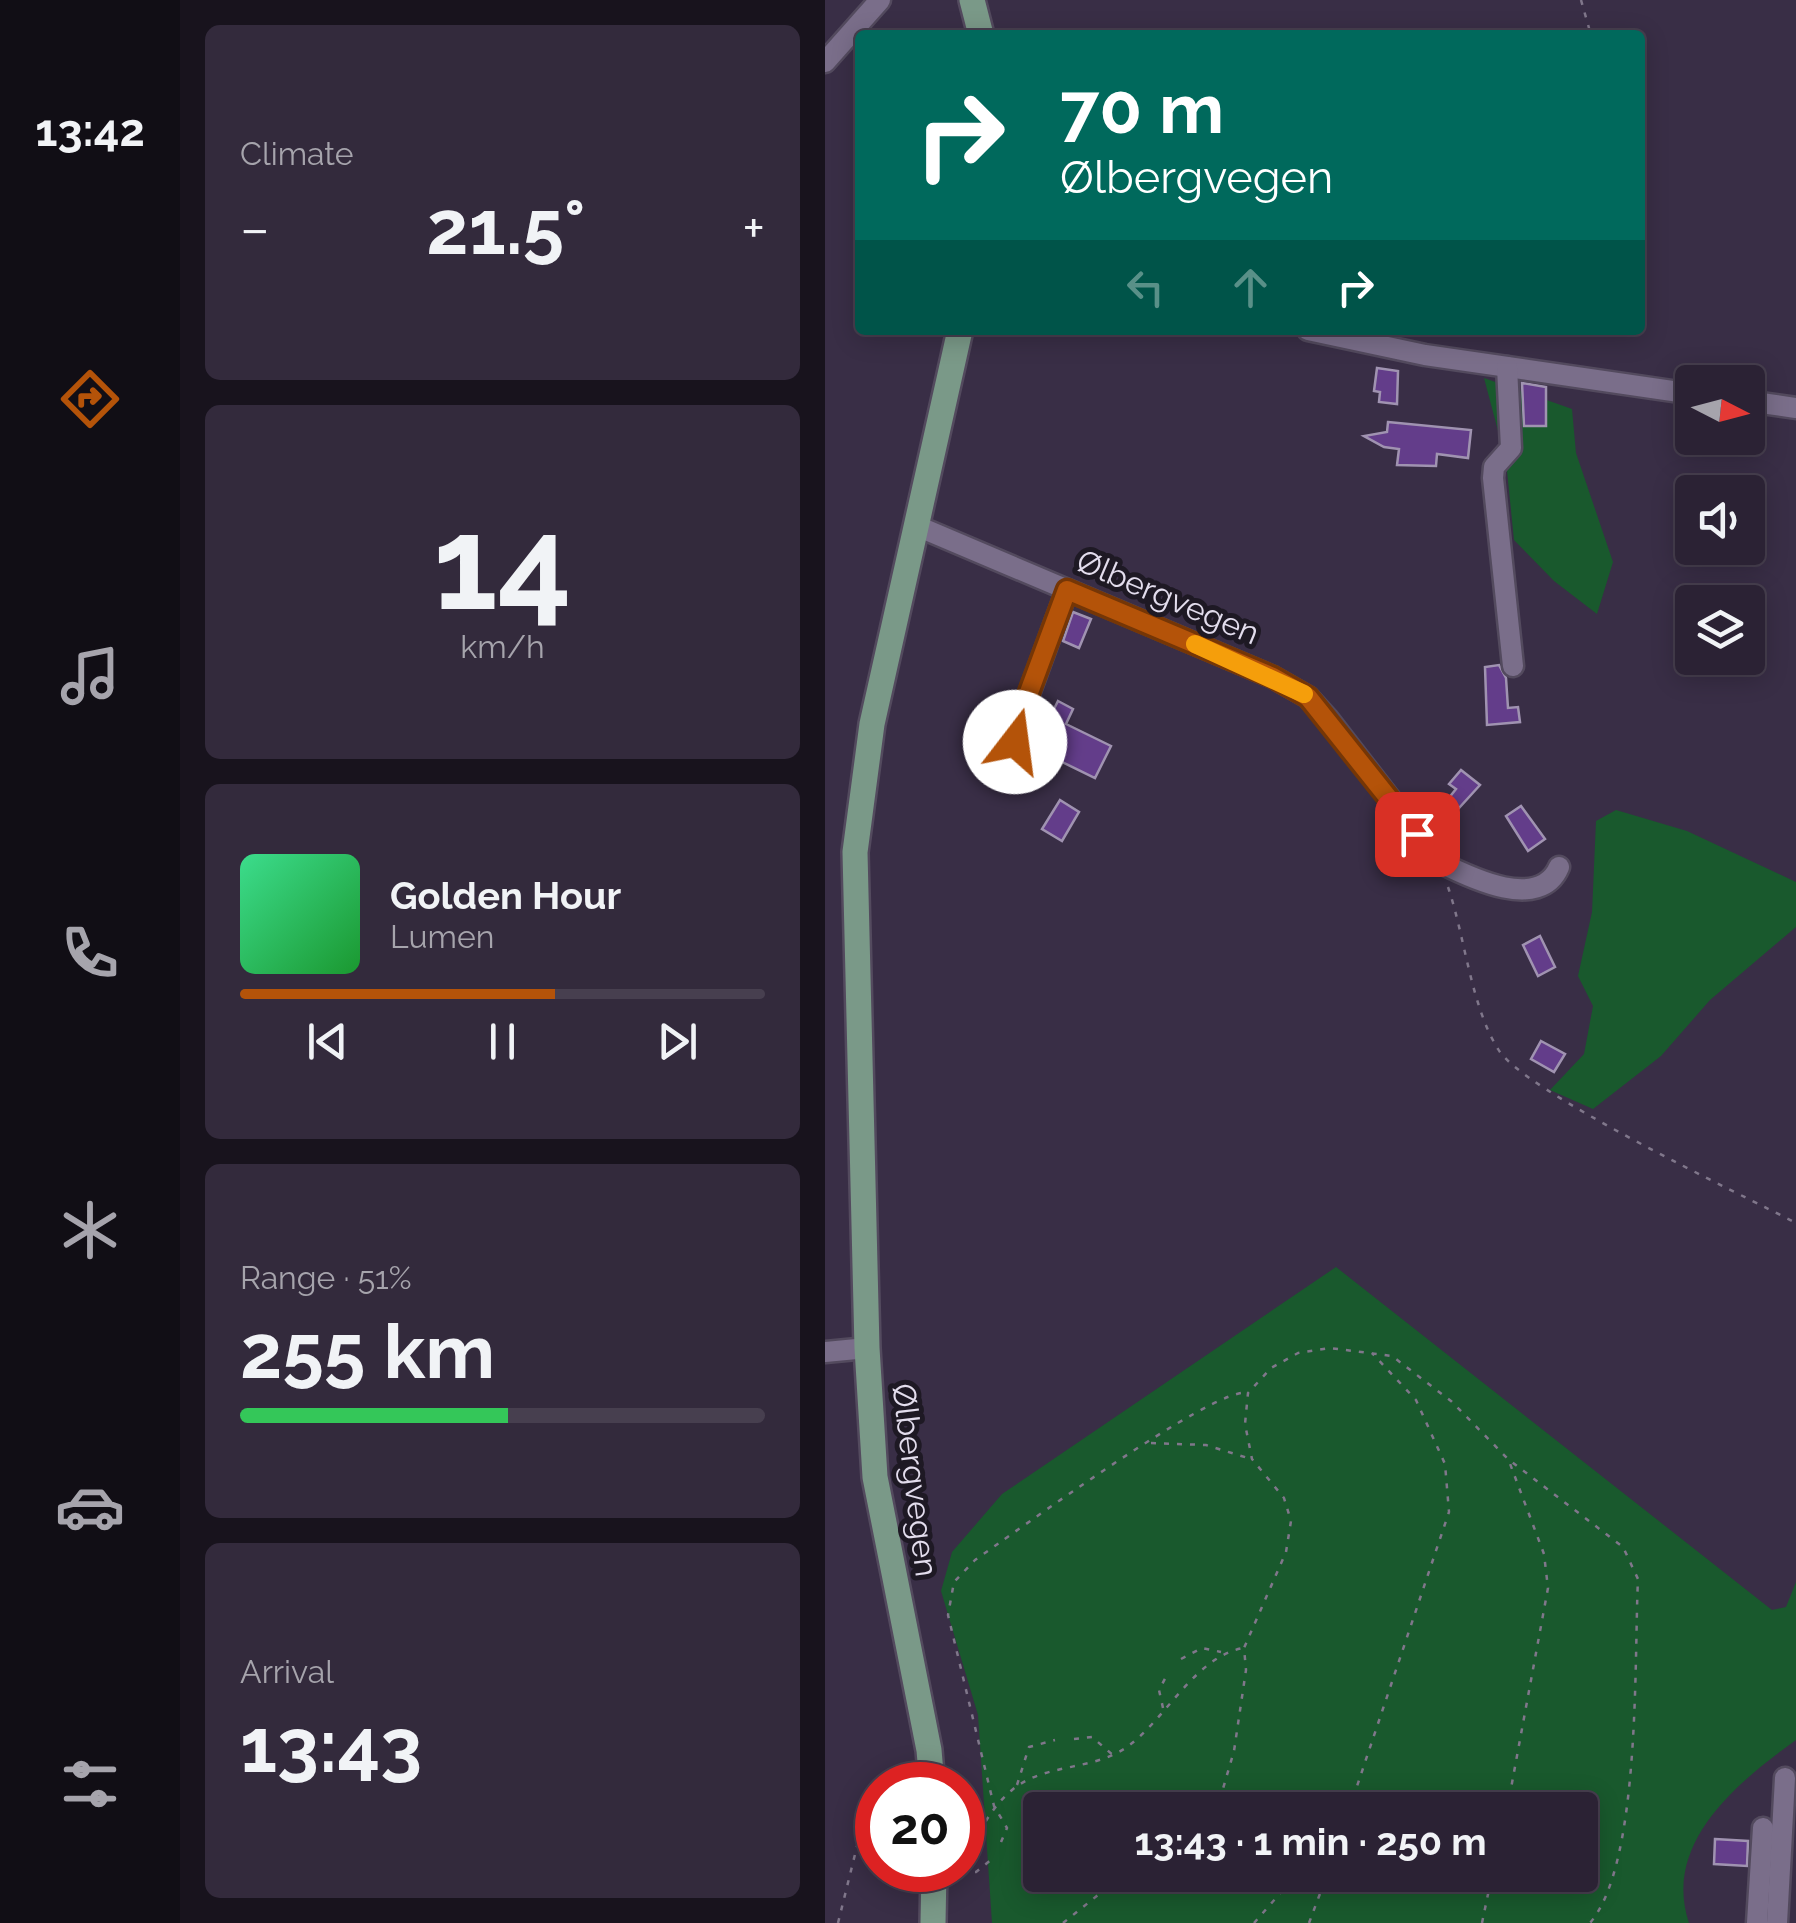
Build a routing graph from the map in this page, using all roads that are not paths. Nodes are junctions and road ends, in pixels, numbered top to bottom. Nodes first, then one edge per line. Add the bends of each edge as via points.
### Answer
1 (880, 0) edge
2 (972, 0) edge
3 (980, 30) edge
4 (825, 62) edge
5 (959, 335) edge
6 (1334, 335) edge
7 (1507, 368) junction
8 (1675, 391) edge
9 (1765, 404) edge
10 (1796, 408) edge
11 (917, 526) junction
12 (1067, 590) junction
13 (1513, 666) dead end
14 (1019, 752) dead end
15 (1559, 867) dead end
16 (867, 1348) junction
17 (825, 1352) edge
18 (929, 1762) edge
19 (1785, 1778) dead end
20 (1763, 1828) dead end
21 (934, 1892) edge
22 (933, 1923) edge
23 (1757, 1923) edge
24 (1777, 1923) edge

1 - 4 street
2 - 3 main road
5 - 11 main road, Ølbergvegen
6 - 7 street
7 - 8 street
7 - 13 street via 1511,448 1493,478
9 - 10 street
11 - 12 street, Ølbergvegen
11 - 16 main road, Ølbergvegen via 872,724 855,852
12 - 14 street via 1019,724
12 - 15 street, Ølbergvegen via 1308,697 1439,862 1512,889 1545,887
16 - 17 street
16 - 18 main road, Ølbergvegen via 883,1528
19 - 24 street
20 - 23 street
21 - 22 main road

